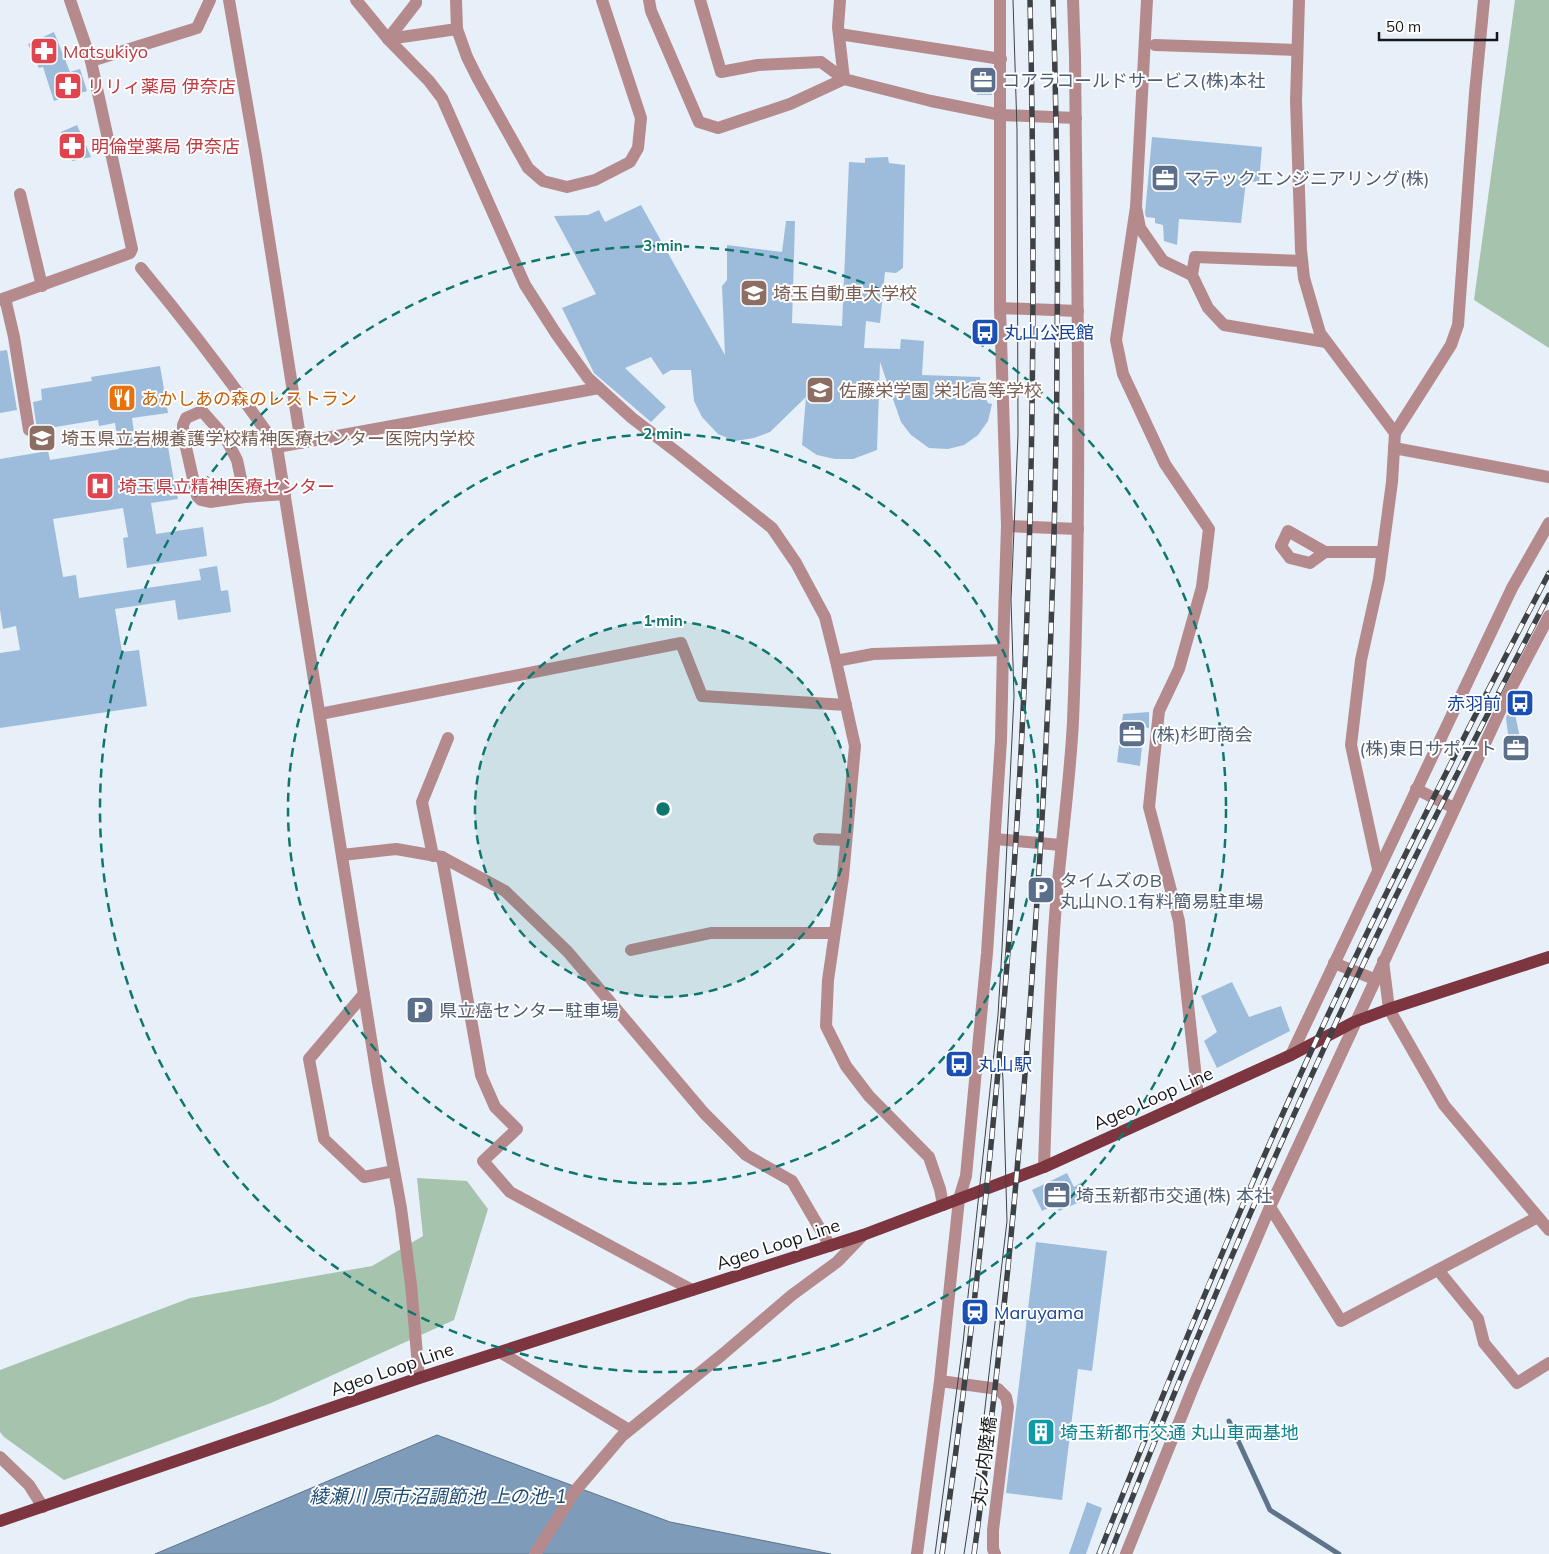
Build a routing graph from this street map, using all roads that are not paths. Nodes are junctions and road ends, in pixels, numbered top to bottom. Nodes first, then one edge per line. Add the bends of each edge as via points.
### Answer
1 (70, 0) edge
2 (210, 0) edge
3 (229, 0) edge
4 (356, 0) edge
5 (416, 0) edge
6 (456, 0) edge
7 (602, 0) edge
8 (649, 0) edge
9 (700, 0) edge
10 (840, 0) edge
11 (1000, 0) edge
12 (1073, 0) edge
13 (1147, 0) edge
14 (1299, 0) edge
15 (1484, 0) edge
16 (457, 28) junction
17 (839, 34) junction
18 (388, 40) junction
19 (1155, 44) dead end
20 (1297, 50) junction
21 (1000, 59) junction
22 (91, 61) junction
23 (844, 79) junction
24 (1001, 115) junction
25 (1076, 118) junction
26 (20, 194) dead end
27 (1136, 207) junction
28 (1302, 262) junction
29 (141, 268) dead end
30 (1192, 275) junction
31 (42, 286) junction
32 (2, 299) edge
33 (1000, 308) junction
34 (1078, 311) junction
35 (1326, 342) junction
36 (599, 388) junction
37 (29, 430) dead end
38 (1395, 433) junction
39 (301, 443) junction
40 (277, 447) junction
41 (1394, 448) junction
42 (1549, 477) edge
43 (284, 494) junction
44 (245, 497) junction
45 (1549, 523) edge
46 (1007, 526) junction
47 (1078, 528) junction
48 (1325, 552) dead end
49 (1382, 552) junction
50 (1549, 616) edge
51 (1003, 650) junction
52 (836, 661) junction
53 (846, 705) junction
54 (320, 714) junction
55 (448, 738) dead end
56 (1416, 790) junction
57 (1454, 808) junction
58 (819, 839) dead end
59 (994, 839) junction
60 (846, 840) junction
61 (1061, 845) junction
62 (342, 855) junction
63 (438, 857) junction
64 (1378, 869) junction
65 (834, 934) junction
66 (631, 950) dead end
67 (1549, 957) edge
68 (1383, 961) junction
69 (1334, 963) junction
70 (1374, 979) junction
71 (364, 994) junction
72 (1389, 1009) junction
73 (1354, 1022) junction
74 (1291, 1055) junction
75 (1198, 1097) junction
76 (1044, 1167) junction
77 (394, 1171) junction
78 (960, 1199) junction
79 (943, 1206) junction
80 (1270, 1207) junction
81 (1538, 1218) junction
82 (1549, 1230) edge
83 (863, 1235) junction
84 (830, 1246) junction
85 (1438, 1270) junction
86 (692, 1290) junction
87 (500, 1352) junction
88 (1549, 1363) edge
89 (419, 1378) junction
90 (940, 1381) junction
91 (629, 1430) junction
92 (0, 1456) edge
93 (43, 1507) junction
94 (0, 1521) edge
95 (535, 1554) edge
96 (917, 1554) edge
97 (995, 1554) edge
98 (1126, 1554) edge

1 - 22 street
2 - 22 street via 197,28
3 - 39 street
4 - 18 street
5 - 18 street
6 - 16 street
7 - 16 street via 641,118 638,148 630,162 595,180 567,187 543,182 528,168 478,79
8 - 23 street via 699,122 718,128 790,104
9 - 23 street via 721,72 758,65 821,62
10 - 17 street
11 - 21 street
12 - 25 street
13 - 27 street
14 - 20 street
15 - 38 street via 1474,93 1458,325 1452,345
16 - 18 street
17 - 21 street
17 - 23 street
18 - 36 street via 442,98 525,284 557,335
19 - 20 street
20 - 28 street
21 - 24 street
22 - 31 street via 132,249 130,253
23 - 24 street
24 - 25 street
24 - 33 street
25 - 34 street
26 - 31 street
27 - 30 street via 1140,228 1163,262
27 - 75 street via 1116,340 1123,374 1165,464 1209,529 1202,587 1179,670 1159,711 1149,808 1179,921
28 - 30 street via 1195,258
28 - 35 street via 1317,324
29 - 40 street via 239,391
30 - 35 street via 1208,308 1224,325
31 - 32 street
32 - 37 street via 14,337
33 - 34 street
33 - 46 street
34 - 47 street
35 - 38 street
36 - 39 street
36 - 52 street via 632,418 772,528 796,563 825,617
38 - 41 street
39 - 40 street
40 - 43 street
41 - 42 street
41 - 49 street
43 - 44 street
43 - 54 street
44 - 44 street via 210,502 197,496 183,434 186,418 202,411 224,437 237,460
45 - 56 street via 1512,588
46 - 47 street
46 - 51 street
47 - 61 street via 1071,746
48 - 49 street
49 - 64 street via 1362,660 1351,744
50 - 57 street
51 - 52 street via 873,654
51 - 59 street
52 - 53 street
53 - 54 street via 702,696 681,643
53 - 60 street via 854,746
54 - 62 street
55 - 63 street via 422,802
56 - 57 street
56 - 64 street
57 - 68 street
58 - 60 street
59 - 61 street
59 - 78 street via 966,1176
60 - 65 street
61 - 76 street
62 - 63 street via 396,850
62 - 71 street
63 - 84 street via 505,891 568,952 704,1112 739,1148 792,1181
63 - 86 street via 481,1075 494,1107 517,1129 482,1161 510,1192
64 - 69 street
65 - 66 street via 711,933
65 - 79 street via 826,1026 846,1066 869,1096 929,1157
67 - 72 main road, Ageo Loop Line
68 - 70 street
68 - 72 street
69 - 70 street
69 - 74 street
70 - 73 street
71 - 77 street
71 - 77 street via 309,1059 324,1139 364,1177
72 - 73 main road, Ageo Loop Line
72 - 81 street via 1444,1105
73 - 74 main road, Ageo Loop Line
73 - 80 street
74 - 75 main road, Ageo Loop Line
75 - 76 main road, Ageo Loop Line
76 - 78 main road, Ageo Loop Line
77 - 89 street via 410,1276
78 - 79 main road, Ageo Loop Line
78 - 90 street
79 - 83 main road, Ageo Loop Line
80 - 85 street via 1341,1321
80 - 98 street
81 - 82 street
81 - 85 street
83 - 84 main road, Ageo Loop Line
83 - 91 street via 837,1262 792,1295
84 - 86 main road, Ageo Loop Line
85 - 88 street via 1478,1319 1484,1343 1517,1383
86 - 87 main road, Ageo Loop Line
87 - 89 main road, Ageo Loop Line
87 - 91 street
89 - 93 main road, Ageo Loop Line
90 - 96 street
90 - 97 street, 丸ノ内陸橋 via 998,1389 1008,1402 993,1530
91 - 95 street via 575,1491
92 - 93 street via 29,1485
93 - 94 main road, Ageo Loop Line

